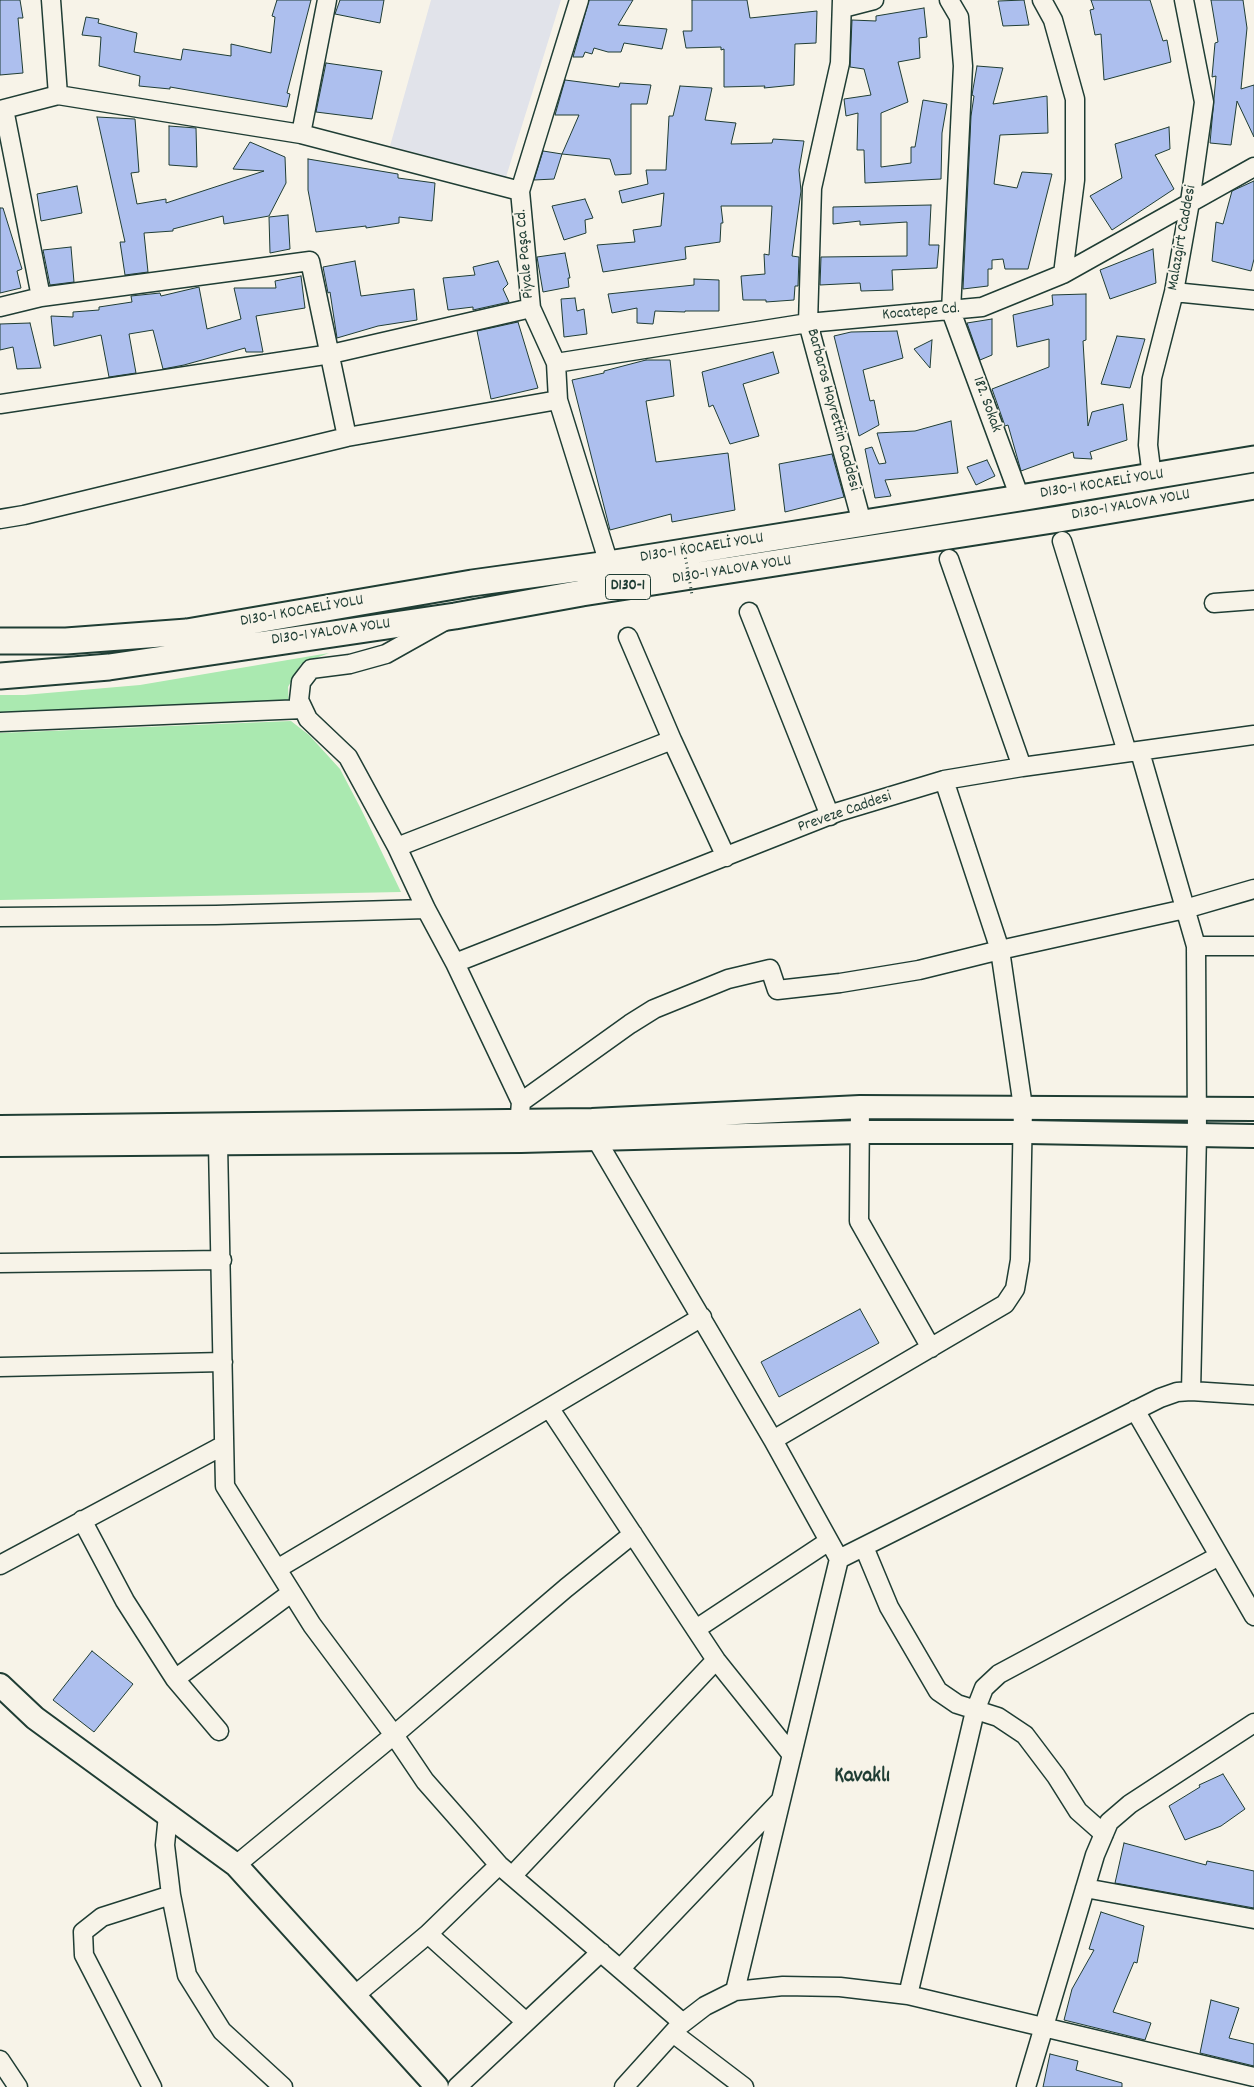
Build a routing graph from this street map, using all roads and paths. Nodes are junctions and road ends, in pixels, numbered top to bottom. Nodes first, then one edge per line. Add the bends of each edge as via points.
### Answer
1 (51, 0) edge
2 (327, 0) edge
3 (579, 0) edge
4 (874, 0) edge
5 (949, 0) edge
6 (1042, 0) edge
7 (1184, 0) edge
8 (843, 4) edge
9 (58, 95) junction
10 (2, 109) edge
11 (301, 134) junction
12 (1254, 167) edge
13 (520, 191) junction
14 (1190, 202) junction
15 (1063, 274) junction
16 (1174, 292) junction
17 (41, 298) junction
18 (1254, 300) edge
19 (0, 307) edge
20 (531, 308) junction
21 (952, 311) junction
22 (808, 323) junction
23 (330, 354) junction
24 (556, 364) junction
25 (558, 400) junction
26 (0, 404) edge
27 (348, 437) junction
28 (1254, 459) edge
29 (1152, 477) junction
30 (1254, 486) edge
31 (1020, 498) junction
32 (0, 519) edge
33 (862, 523) junction
34 (1062, 541) dead end
35 (673, 544) junction
36 (949, 559) dead end
37 (610, 564) junction
38 (692, 595) dead end
39 (1254, 600) edge
40 (1214, 603) dead end
41 (749, 612) dead end
42 (455, 616) junction
43 (628, 637) dead end
44 (0, 641) edge
45 (0, 676) edge
46 (303, 709) junction
47 (0, 722) edge
48 (1254, 735) edge
49 (672, 740) junction
50 (1134, 752) junction
51 (1022, 767) junction
52 (944, 780) junction
53 (830, 816) junction
54 (398, 847) junction
55 (726, 858) junction
56 (1254, 889) edge
57 (426, 909) junction
58 (1185, 909) junction
59 (0, 917) edge
60 (1196, 946) junction
61 (1254, 946) edge
62 (1000, 950) junction
63 (455, 963) junction
64 (860, 1107) junction
65 (1023, 1107) junction
66 (1197, 1109) junction
67 (1254, 1109) edge
68 (520, 1121) junction
69 (0, 1127) edge
70 (594, 1130) junction
71 (860, 1132) junction
72 (1022, 1132) junction
73 (1197, 1135) junction
74 (1254, 1136) edge
75 (218, 1144) junction
76 (0, 1145) edge
77 (222, 1260) junction
78 (0, 1264) edge
79 (702, 1317) junction
80 (932, 1348) junction
81 (223, 1362) junction
82 (0, 1367) edge
83 (1191, 1391) junction
84 (1254, 1395) edge
85 (550, 1408) junction
86 (1135, 1410) junction
87 (773, 1440) junction
88 (224, 1445) junction
89 (82, 1520) junction
90 (633, 1534) junction
91 (829, 1541) junction
92 (864, 1547) junction
93 (1219, 1556) junction
94 (839, 1559) junction
95 (0, 1565) edge
96 (277, 1569) junction
97 (292, 1593) junction
98 (1254, 1616) edge
99 (696, 1630) junction
100 (716, 1660) junction
101 (175, 1679) junction
102 (0, 1685) edge
103 (976, 1711) junction
104 (1254, 1723) edge
105 (219, 1731) dead end
106 (394, 1735) junction
107 (792, 1755) junction
108 (781, 1800) junction
109 (168, 1815) junction
110 (1104, 1834) junction
111 (236, 1865) junction
112 (506, 1871) junction
113 (1085, 1888) junction
114 (171, 1895) junction
115 (1254, 1919) edge
116 (428, 1934) junction
117 (601, 1952) junction
118 (620, 1969) junction
119 (735, 1992) junction
120 (908, 1995) junction
121 (354, 1996) junction
122 (526, 2022) junction
123 (1044, 2026) junction
124 (678, 2028) junction
125 (0, 2060) edge
126 (1254, 2077) edge
127 (18, 2087) edge
128 (152, 2087) edge
129 (283, 2087) edge
130 (437, 2087) edge
131 (457, 2087) edge
132 (624, 2087) edge
133 (744, 2087) edge
134 (1026, 2087) edge

1 - 9 street
2 - 11 street
3 - 13 street, Piyale Paşa Cd.
4 - 8 street
5 - 21 street via 959,17 963,66
6 - 15 street via 1053,20 1075,99 1075,180
7 - 14 street, Malazgirt Caddesi via 1204,102
8 - 22 street, Barbaros Hayrettin Caddesi via 840,63 812,188
9 - 10 street
9 - 11 street
10 - 17 street
11 - 13 street
12 - 14 street, Kocatepe Cd.
13 - 20 street, Piyale Paşa Cd.
14 - 15 street, Kocatepe Cd.
14 - 16 street, Malazgirt Caddesi
15 - 21 street, Kocatepe Cd. via 982,307
16 - 18 street
16 - 29 street, Malazgirt Caddesi via 1152,378 1148,445
17 - 19 street
17 - 23 street via 310,261
20 - 23 street
20 - 24 street, Piyale Paşa Cd.
21 - 22 street, Kocatepe Cd.
21 - 31 street, 182. Sokak
22 - 24 street, Kocatepe Cd.
22 - 33 street, Barbaros Hayrettin Caddesi
23 - 26 street
23 - 27 street
24 - 25 street, Piyale Paşa Cd.
25 - 27 street
25 - 37 street, Piyale Paşa Cd.
27 - 32 street
28 - 29 highway, D130-1 KOCAELİ YOLU / D130-1
29 - 31 highway, D130-1 KOCAELİ YOLU / D130-1
30 - 42 highway, D130-1 YALOVA YOLU / D130-1 via 709,581 582,594
31 - 33 highway, D130-1 KOCAELİ YOLU / D130-1
33 - 35 highway, D130-1 KOCAELİ YOLU / D130-1
34 - 50 street
35 - 37 highway, D130-1 KOCAELİ YOLU / D130-1
35 - 38 path, bridge
36 - 51 street
37 - 44 highway, D130-1 KOCAELİ YOLU / D130-1 via 472,583 187,632 66,641
39 - 40 street
41 - 53 street
42 - 45 highway, D130-1 YALOVA YOLU / D130-1 via 109,667
42 - 46 street via 386,654 350,664 311,669 301,682 299,700
43 - 49 street
46 - 47 street
46 - 54 street via 308,719 348,757
48 - 50 street, Preveze Caddesi
49 - 54 street
49 - 55 street
50 - 51 street, Preveze Caddesi
50 - 58 street
51 - 52 street, Preveze Caddesi
52 - 53 street, Preveze Caddesi
52 - 62 street
53 - 55 street, Preveze Caddesi
54 - 57 street
55 - 63 street, Preveze Caddesi
56 - 58 street
57 - 59 street
57 - 63 street
58 - 60 street
58 - 62 street
60 - 61 street
60 - 66 street
62 - 65 street
62 - 68 street via 919,970 777,990 770,969 728,979 654,1009 630,1024
63 - 68 street
64 - 65 main road
64 - 70 main road
64 - 71 street
65 - 66 main road
65 - 72 street
66 - 67 main road
66 - 73 street
68 - 69 main road
68 - 70 main road
68 - 75 main road
70 - 71 main road
70 - 79 street
71 - 72 main road
71 - 80 street via 859,1221
72 - 73 main road
72 - 80 street via 1020,1260 1015,1289 1005,1304
73 - 74 main road
73 - 83 street
75 - 76 main road
75 - 77 street
77 - 78 street
77 - 81 street
79 - 85 street
79 - 87 street
80 - 87 street
81 - 82 street
81 - 88 street
83 - 84 street
83 - 86 street via 1160,1398
85 - 90 street
85 - 96 street
86 - 92 street
86 - 93 street
87 - 91 street
88 - 89 street
88 - 96 street via 225,1486
89 - 95 street
89 - 101 street via 125,1601
90 - 99 street
90 - 106 street
91 - 94 street
91 - 99 street
92 - 94 street
92 - 103 street via 889,1607 938,1691 957,1704
93 - 98 street
93 - 103 street via 999,1674 984,1688
94 - 107 street
96 - 97 street
97 - 101 street
97 - 106 street
99 - 100 street
100 - 107 street
100 - 112 street
101 - 105 street
102 - 109 main road via 35,1718
103 - 110 street via 998,1717 1025,1734 1078,1811
103 - 120 street
104 - 110 street via 1130,1804 1109,1822
106 - 111 street
106 - 112 street via 425,1781
107 - 108 street
108 - 118 street
108 - 119 street
109 - 111 main road
109 - 114 street via 165,1845
110 - 113 street
111 - 121 main road
112 - 116 street
112 - 117 street
113 - 115 street
113 - 123 street
114 - 128 street via 102,1916 82,1932 84,1954
114 - 129 street via 187,1975 222,2031
116 - 121 street
116 - 122 street
117 - 118 street
117 - 122 street
118 - 124 street
119 - 120 street via 783,1986 840,1987
119 - 124 street via 706,2006
120 - 123 street
121 - 130 main road
122 - 131 street
123 - 126 street
123 - 134 street
124 - 132 street
124 - 133 street
125 - 127 street

